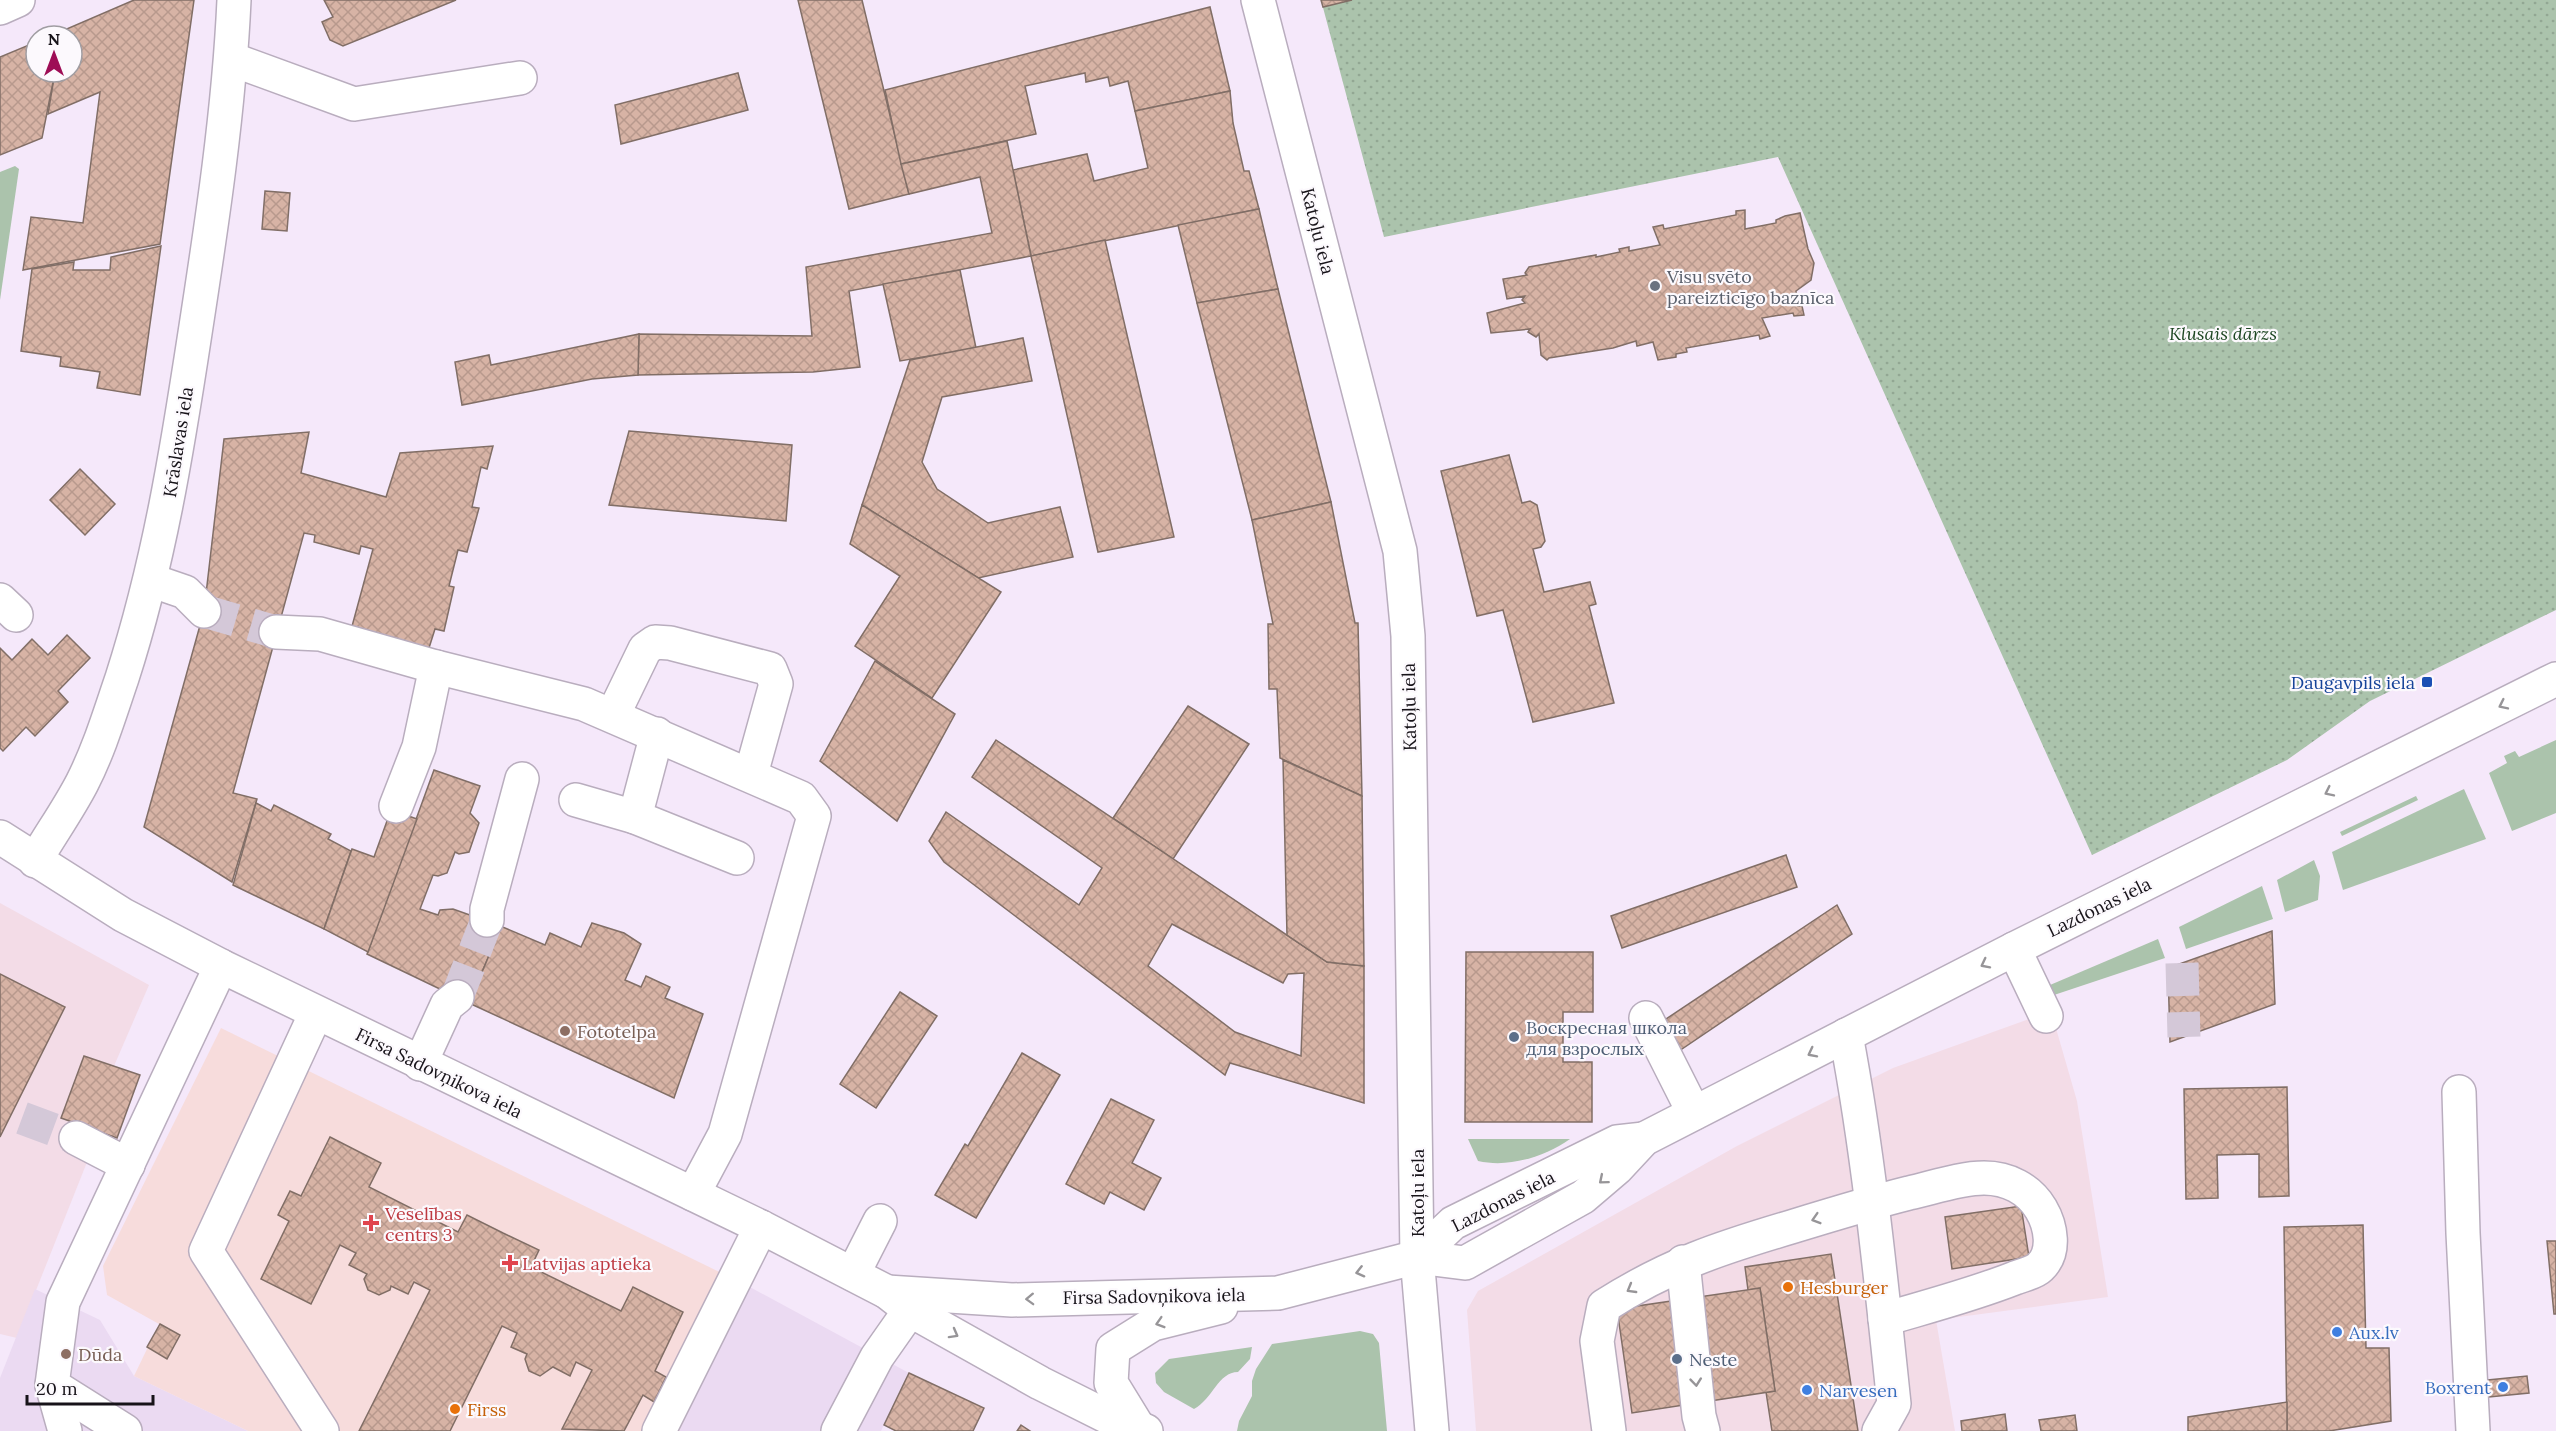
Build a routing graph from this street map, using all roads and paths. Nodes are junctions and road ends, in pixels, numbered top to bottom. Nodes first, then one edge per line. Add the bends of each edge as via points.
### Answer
1 (18, 0) edge
2 (234, 0) edge
3 (1258, 0) edge
4 (0, 8) edge
5 (231, 59) junction
6 (520, 78) dead end
7 (150, 580) junction
8 (204, 611) tunnel mouth
9 (276, 632) tunnel mouth
10 (436, 667) junction
11 (2556, 679) edge
12 (613, 715) junction
13 (657, 734) junction
14 (751, 774) junction
15 (522, 779) dead end
16 (576, 800) dead end
17 (396, 806) dead end
18 (635, 817) junction
19 (0, 837) edge
20 (737, 858) dead end
21 (35, 861) junction
22 (487, 920) tunnel mouth
23 (2014, 949) junction
24 (221, 966) junction
25 (457, 997) tunnel mouth
26 (316, 1014) junction
27 (2046, 1016) dead end
28 (1646, 1018) dead end
29 (1846, 1035) junction
30 (420, 1064) junction
31 (2459, 1092) dead end
32 (1694, 1113) junction
33 (76, 1138) tunnel mouth
34 (128, 1165) junction
35 (693, 1194) junction
36 (1872, 1202) junction
37 (880, 1221) dead end
38 (761, 1227) junction
39 (1417, 1257) junction
40 (1683, 1262) junction
41 (853, 1274) junction
42 (1278, 1293) junction
43 (899, 1301) junction
44 (1885, 1319) junction
45 (52, 1385) junction
46 (1142, 1429) edge
47 (65, 1431) edge
48 (125, 1431) edge
49 (322, 1431) edge
50 (659, 1431) edge
51 (838, 1431) edge
52 (1432, 1431) edge
53 (1609, 1431) edge
54 (1703, 1431) edge
55 (1879, 1431) edge
56 (2473, 1431) edge

1 - 4 street
2 - 5 street, Krāslavas iela
3 - 39 street, Katoļu iela via 1400,551 1408,648
5 - 6 street via 354,104
5 - 7 street, Krāslavas iela via 171,487
7 - 8 street via 184,592
7 - 21 street, Krāslavas iela via 114,700 86,773
9 - 10 street via 320,634
10 - 12 street
10 - 17 street via 419,747
11 -> 23 street, Lazdonas iela
12 - 13 street
12 - 14 street via 645,649 655,642 770,669 776,684
13 - 14 street
13 - 18 street
14 - 35 street via 801,798 814,816 725,1134
15 - 22 street
16 - 18 street
18 - 20 street
19 - 21 street, Firsa Sadovņikova iela
21 - 24 street, Firsa Sadovņikova iela via 123,915
23 - 27 street
23 -> 29 street, Lazdonas iela
24 - 26 street, Firsa Sadovņikova iela
24 - 34 street
25 - 30 street via 447,1005
26 - 30 street, Firsa Sadovņikova iela
26 - 49 street via 206,1251
28 - 32 street
29 -> 32 street, Lazdonas iela
29 - 36 street
30 - 35 street, Firsa Sadovņikova iela
31 - 56 street
32 -> 39 street, Lazdonas iela via 1644,1139 1617,1142 1454,1223
33 - 34 street
34 - 45 street via 63,1302
35 - 38 street, Firsa Sadovņikova iela
36 -> 40 street
36 - 44 street
36 - 44 street via 1984,1178 2014,1184 2032,1195 2047,1220 2051,1237 2047,1257 2039,1269 1979,1292
37 - 41 street
38 - 41 street, Firsa Sadovņikova iela
38 - 50 street
39 -> 42 street, Firsa Sadovņikova iela
39 - 52 street, Katoļu iela
40 -> 53 street via 1604,1306 1597,1341
40 -> 54 street
41 - 43 street, Firsa Sadovņikova iela
42 -> 43 street, Firsa Sadovņikova iela
42 -> 46 street via 1153,1324 1113,1349 1112,1383
43 -> 46 street, Firsa Sadovņikova iela via 1050,1388
43 - 51 street via 877,1357
44 - 55 street via 1894,1404
45 - 47 street
45 - 48 street

